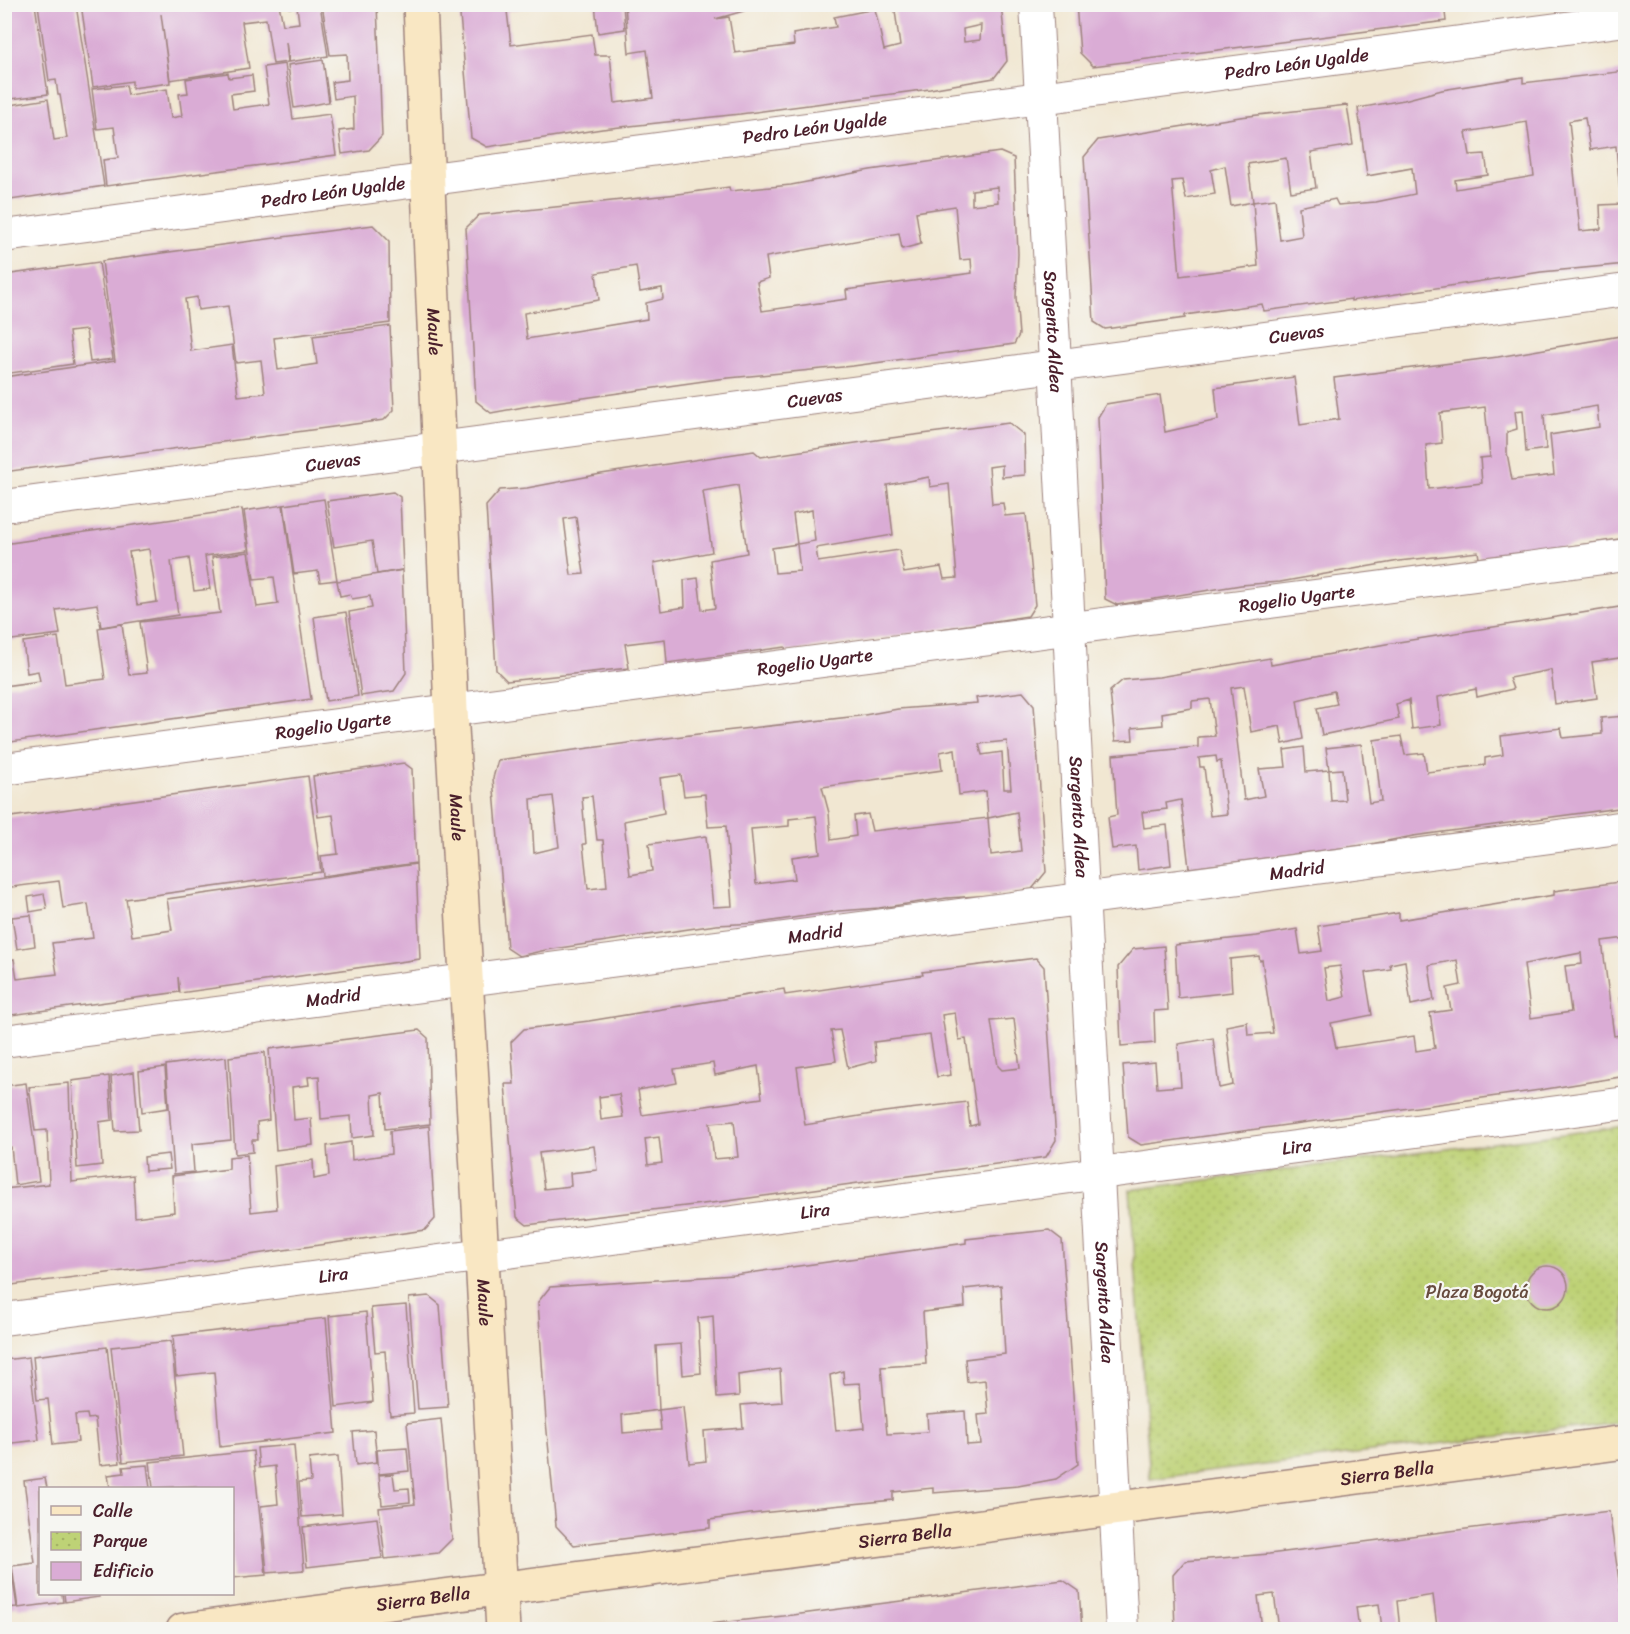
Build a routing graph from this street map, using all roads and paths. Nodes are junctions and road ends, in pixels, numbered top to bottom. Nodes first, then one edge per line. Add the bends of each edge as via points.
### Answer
1 (420, 4) edge
2 (1036, 4) edge
3 (1626, 20) edge
4 (1042, 98) junction
5 (428, 179) junction
6 (4, 236) edge
7 (1626, 290) edge
8 (1056, 366) junction
9 (440, 448) junction
10 (4, 506) edge
11 (1626, 555) edge
12 (1070, 628) junction
13 (452, 710) junction
14 (4, 769) edge
15 (1626, 827) edge
16 (1084, 898) junction
17 (467, 980) junction
18 (4, 1041) edge
19 (1626, 1103) edge
20 (1099, 1174) junction
21 (482, 1255) junction
22 (4, 1319) edge
23 (1626, 1442) edge
24 (1116, 1508) junction
25 (501, 1587) junction
26 (183, 1629) edge
27 (503, 1629) edge
28 (1122, 1629) edge

1 - 5 street, Maule
2 - 4 street, Sargento Aldea
3 - 4 street, Pedro León Ugalde
4 - 5 street, Pedro León Ugalde
4 - 8 street, Sargento Aldea
5 - 6 street, Pedro León Ugalde
5 - 9 street, Maule
7 - 8 street, Cuevas
8 - 9 street, Cuevas
8 - 12 street, Sargento Aldea
9 - 10 street, Cuevas
9 - 13 street, Maule
11 - 12 street, Rogelio Ugarte
12 - 13 street, Rogelio Ugarte
12 - 16 street, Sargento Aldea
13 - 14 street, Rogelio Ugarte
13 - 17 street, Maule
15 - 16 street, Madrid
16 - 17 street, Madrid
16 - 20 street, Sargento Aldea
17 - 18 street, Madrid
17 - 21 street, Maule
19 - 20 street, Lira
20 - 21 street, Lira
20 - 24 street, Sargento Aldea
21 - 22 street, Lira
21 - 25 street, Maule
23 - 24 street, Sierra Bella
24 - 25 street, Sierra Bella
24 - 28 street, Sargento Aldea
25 - 26 street, Sierra Bella
25 - 27 street, Maule

